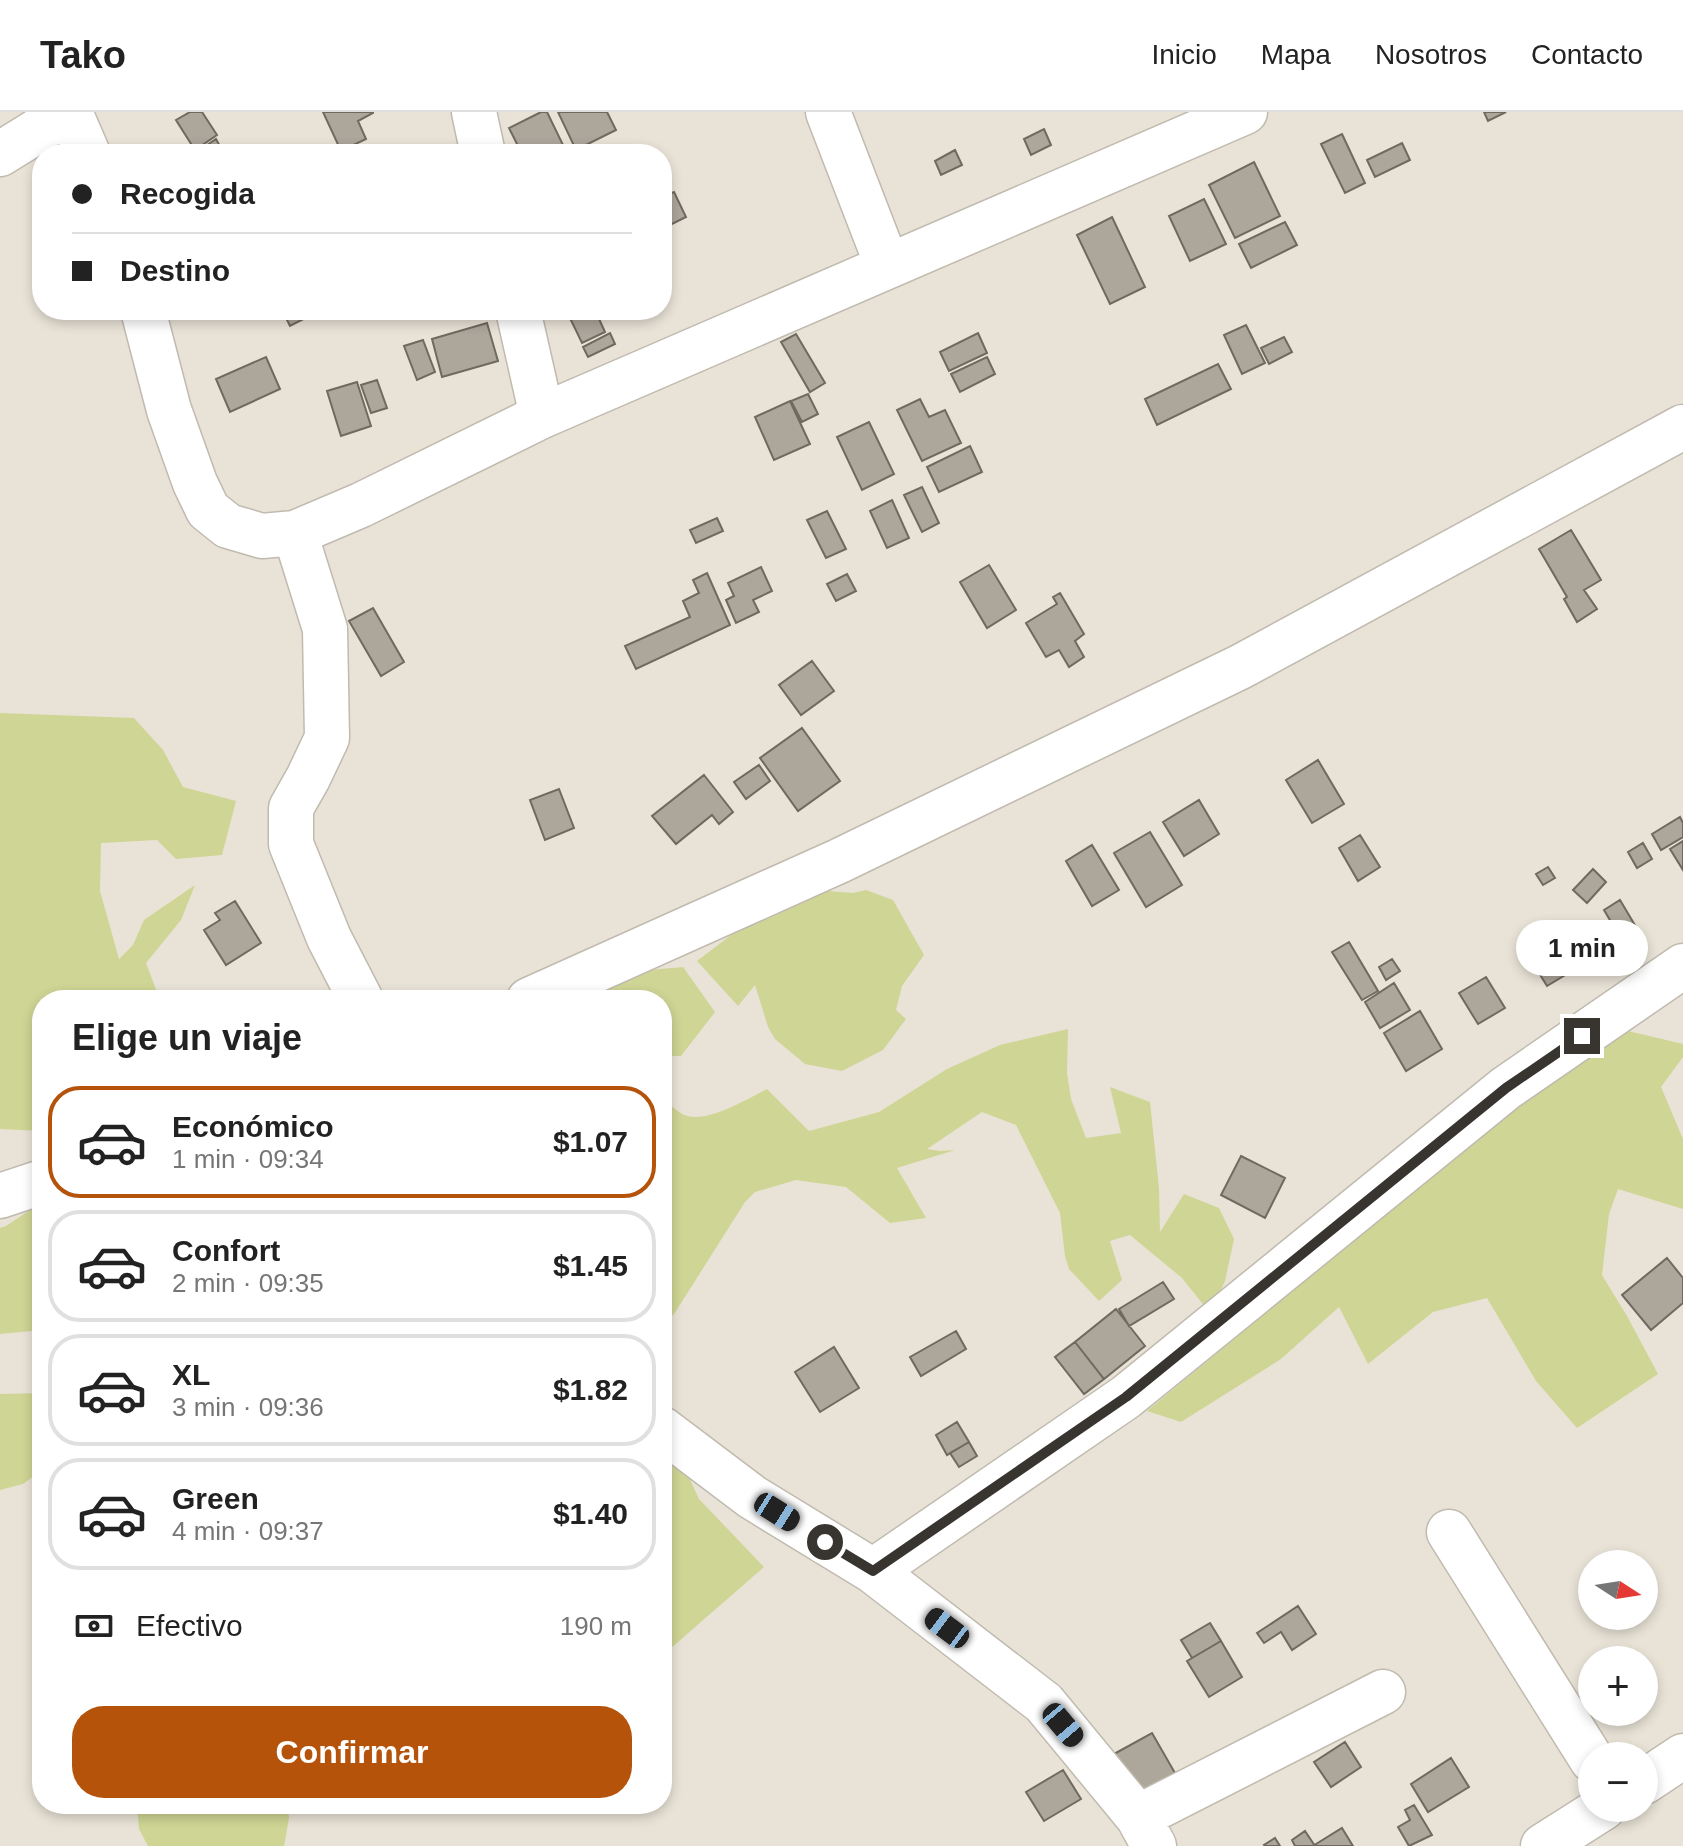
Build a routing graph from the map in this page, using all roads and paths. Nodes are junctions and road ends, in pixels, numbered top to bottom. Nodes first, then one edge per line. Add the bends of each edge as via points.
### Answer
1 (69, 112) edge
2 (474, 112) edge
3 (828, 112) edge
4 (1245, 112) edge
5 (83, 144) edge
6 (481, 144) edge
7 (0, 154) edge
8 (887, 265) junction
9 (146, 320) edge
10 (520, 320) edge
11 (542, 416) junction
12 (1683, 427) edge
13 (295, 533) junction
14 (1683, 966) edge
15 (356, 990) edge
16 (551, 990) edge
17 (32, 1185) edge
18 (0, 1196) edge
19 (672, 1437) edge
20 (1449, 1532) dead end
21 (873, 1571) junction
22 (1383, 1692) dead end
23 (1581, 1742) edge
24 (1683, 1756) edge
25 (1658, 1773) edge
26 (1581, 1822) edge
27 (1146, 1831) edge
28 (1543, 1846) edge

1 - 5 street
1 - 7 street
2 - 6 street
3 - 8 street
4 - 8 street
8 - 11 street
9 - 13 street via 169,410 208,510 228,526 262,536
10 - 11 street
11 - 13 street
12 - 16 street via 1240,667 839,861
13 - 15 street via 325,629 327,738 291,808 291,844
14 - 21 street via 1506,1088 1126,1397
17 - 18 street
19 - 21 street via 752,1497
20 - 23 street
21 - 27 street via 1044,1703
22 - 27 street
24 - 25 street
26 - 28 street

